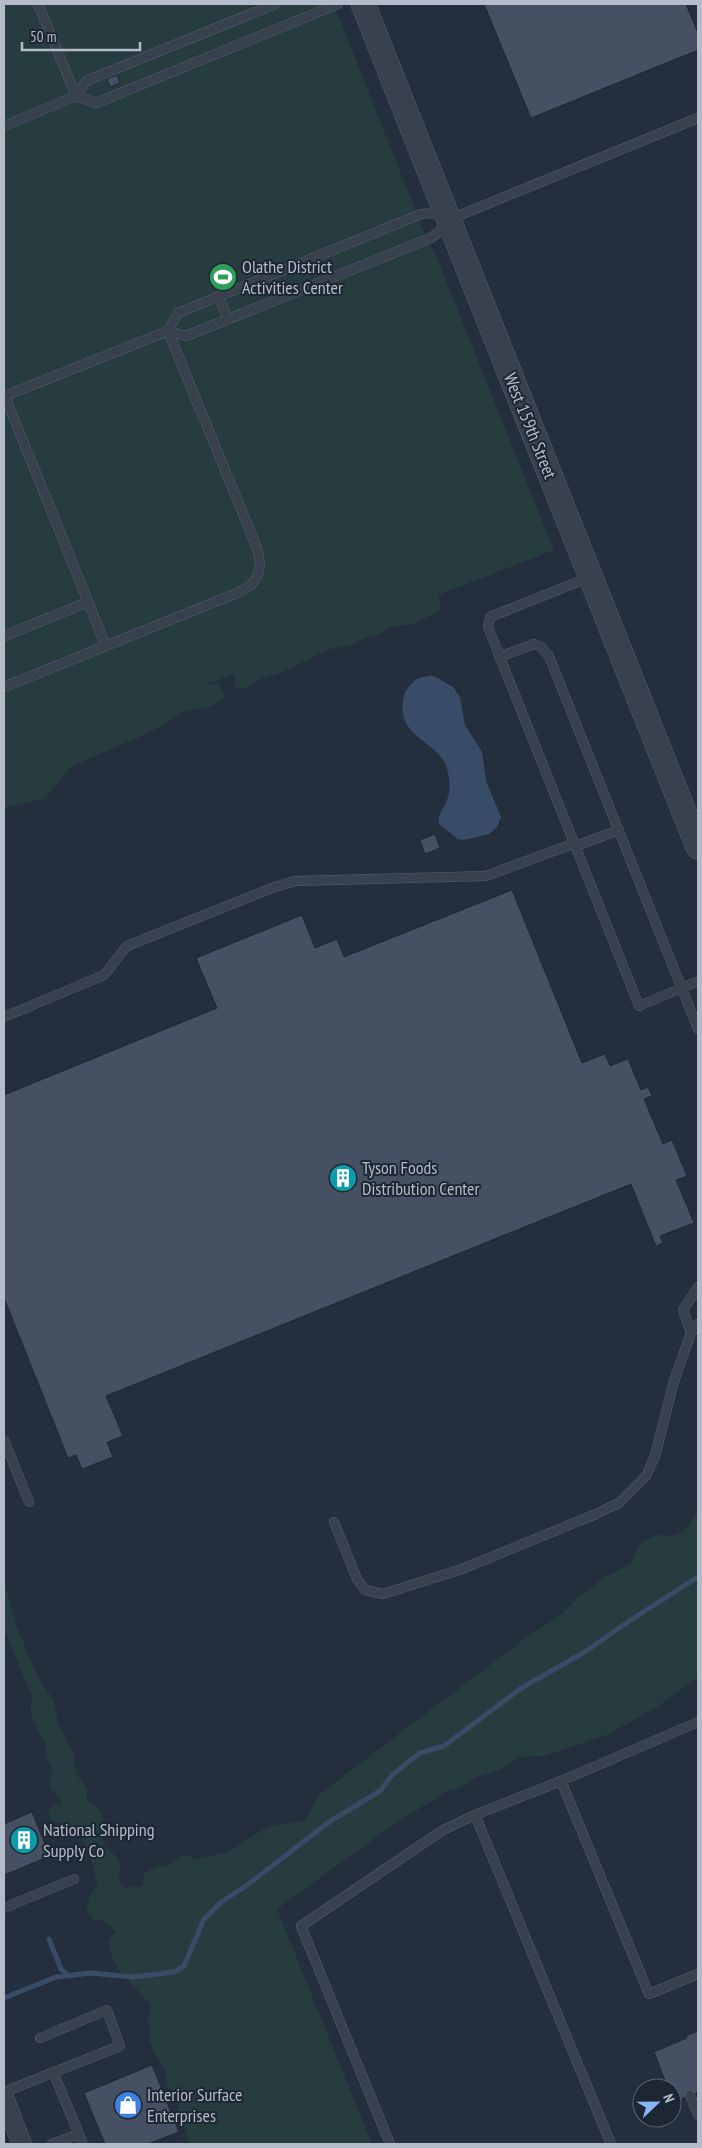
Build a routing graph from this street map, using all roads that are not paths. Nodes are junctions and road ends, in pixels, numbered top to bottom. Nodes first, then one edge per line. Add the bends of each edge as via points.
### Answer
1 (38, 4) edge
2 (275, 4) edge
3 (338, 4) edge
4 (363, 4) edge
5 (76, 96) junction
6 (698, 118) edge
7 (4, 126) edge
8 (448, 220) junction
9 (219, 297) junction
10 (228, 319) junction
11 (168, 331) junction
12 (4, 395) edge
13 (590, 576) junction
14 (88, 602) junction
15 (4, 636) edge
16 (106, 646) junction
17 (499, 657) junction
18 (4, 687) edge
19 (619, 830) junction
20 (576, 845) junction
21 (698, 847) edge
22 (698, 981) edge
23 (682, 988) junction
24 (4, 1017) edge
25 (698, 1029) edge
26 (698, 1288) edge
27 (698, 1324) edge
28 (691, 1333) junction
29 (4, 1440) edge
30 (29, 1502) dead end
31 (334, 1522) dead end
32 (698, 1722) edge
33 (562, 1781) junction
34 (475, 1814) junction
35 (74, 1879) dead end
36 (4, 1908) edge
37 (698, 1974) edge
38 (40, 2038) dead end
39 (53, 2072) junction
40 (4, 2092) edge
41 (690, 2095) dead end
42 (4, 2098) edge
43 (698, 2115) edge
44 (79, 2134) junction
45 (22, 2144) edge
46 (52, 2144) edge
47 (83, 2144) edge
48 (390, 2144) edge
49 (611, 2144) edge

1 - 5 lane
2 - 5 lane via 86,81
3 - 5 lane via 96,103
4 - 8 street, West 159th Street
5 - 7 lane
6 - 8 lane
8 - 9 lane via 433,213 421,214
8 - 10 lane via 431,238
8 - 13 street, West 159th Street
9 - 10 lane
9 - 11 lane via 178,314
10 - 11 lane via 186,336
11 - 12 lane
11 - 16 lane via 257,548 260,569 257,579 242,592
12 - 14 lane
13 - 17 lane via 490,617 488,626
13 - 21 street, West 159th Street
14 - 15 lane
14 - 16 lane
16 - 18 lane
17 - 19 lane via 534,644 549,656
17 - 20 lane
19 - 20 lane
19 - 23 lane
20 - 23 lane via 640,1006
20 - 24 lane via 486,876 295,881 127,946 104,975
22 - 23 lane
23 - 25 lane
26 - 28 lane via 683,1310
27 - 28 lane
28 - 31 lane via 674,1381 655,1456 646,1476 619,1503 462,1569 383,1594 365,1590 357,1579
29 - 30 lane
32 - 33 lane
33 - 34 lane
33 - 37 lane via 649,1994
34 - 48 lane via 443,1830 301,1926
34 - 49 lane
35 - 36 lane
38 - 39 lane via 106,2010 120,2046
39 - 40 lane
39 - 44 lane
41 - 43 lane
42 - 45 street
44 - 46 lane
44 - 47 lane

